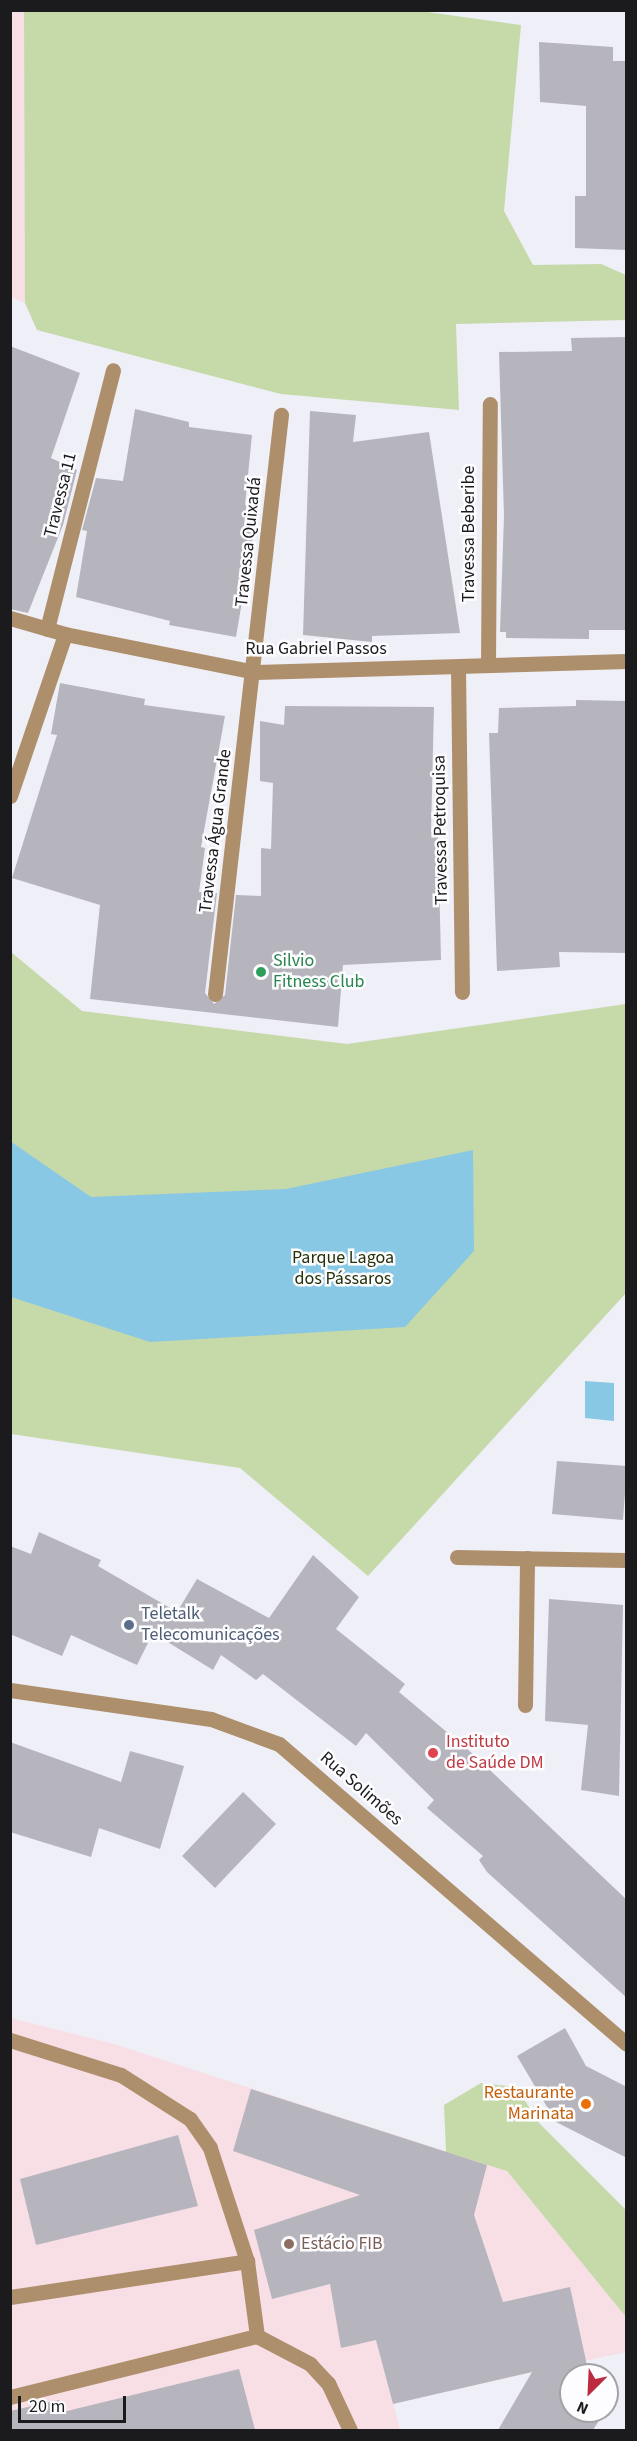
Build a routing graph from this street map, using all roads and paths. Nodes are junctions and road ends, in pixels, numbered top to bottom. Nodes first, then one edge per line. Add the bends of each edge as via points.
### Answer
1 (113, 370) dead end
2 (490, 404) dead end
3 (281, 415) dead end
4 (10, 618) edge
5 (47, 630) junction
6 (65, 634) junction
7 (627, 661) edge
8 (488, 664) junction
9 (458, 667) junction
10 (256, 672) junction
11 (10, 796) edge
12 (462, 992) dead end
13 (215, 994) dead end
14 (457, 1557) dead end
15 (527, 1558) junction
16 (627, 1560) edge
17 (10, 1690) edge
18 (525, 1705) dead end
19 (10, 2040) edge
20 (627, 2044) edge
21 (247, 2261) junction
22 (10, 2297) edge
23 (257, 2336) junction
24 (10, 2397) edge
25 (350, 2430) edge

1 - 5 street, Travessa 11
2 - 8 street, Travessa Beberibe
3 - 10 street, Travessa Quixadá
4 - 5 street, Rua Gabriel Passos
5 - 6 street, Rua Gabriel Passos
6 - 10 street, Rua Gabriel Passos
6 - 11 street
7 - 8 street, Rua Gabriel Passos
8 - 9 street, Rua Gabriel Passos
9 - 10 street, Rua Gabriel Passos
9 - 12 street, Travessa Petroquisa
10 - 13 street, Travessa Água Grande
14 - 15 street
15 - 16 street
15 - 18 street
17 - 20 street, Rua Solimões via 211,1719 279,1744
19 - 21 street via 120,2075 190,2119 210,2148
21 - 22 street
21 - 23 street
23 - 24 street
23 - 25 street via 310,2364 328,2383

